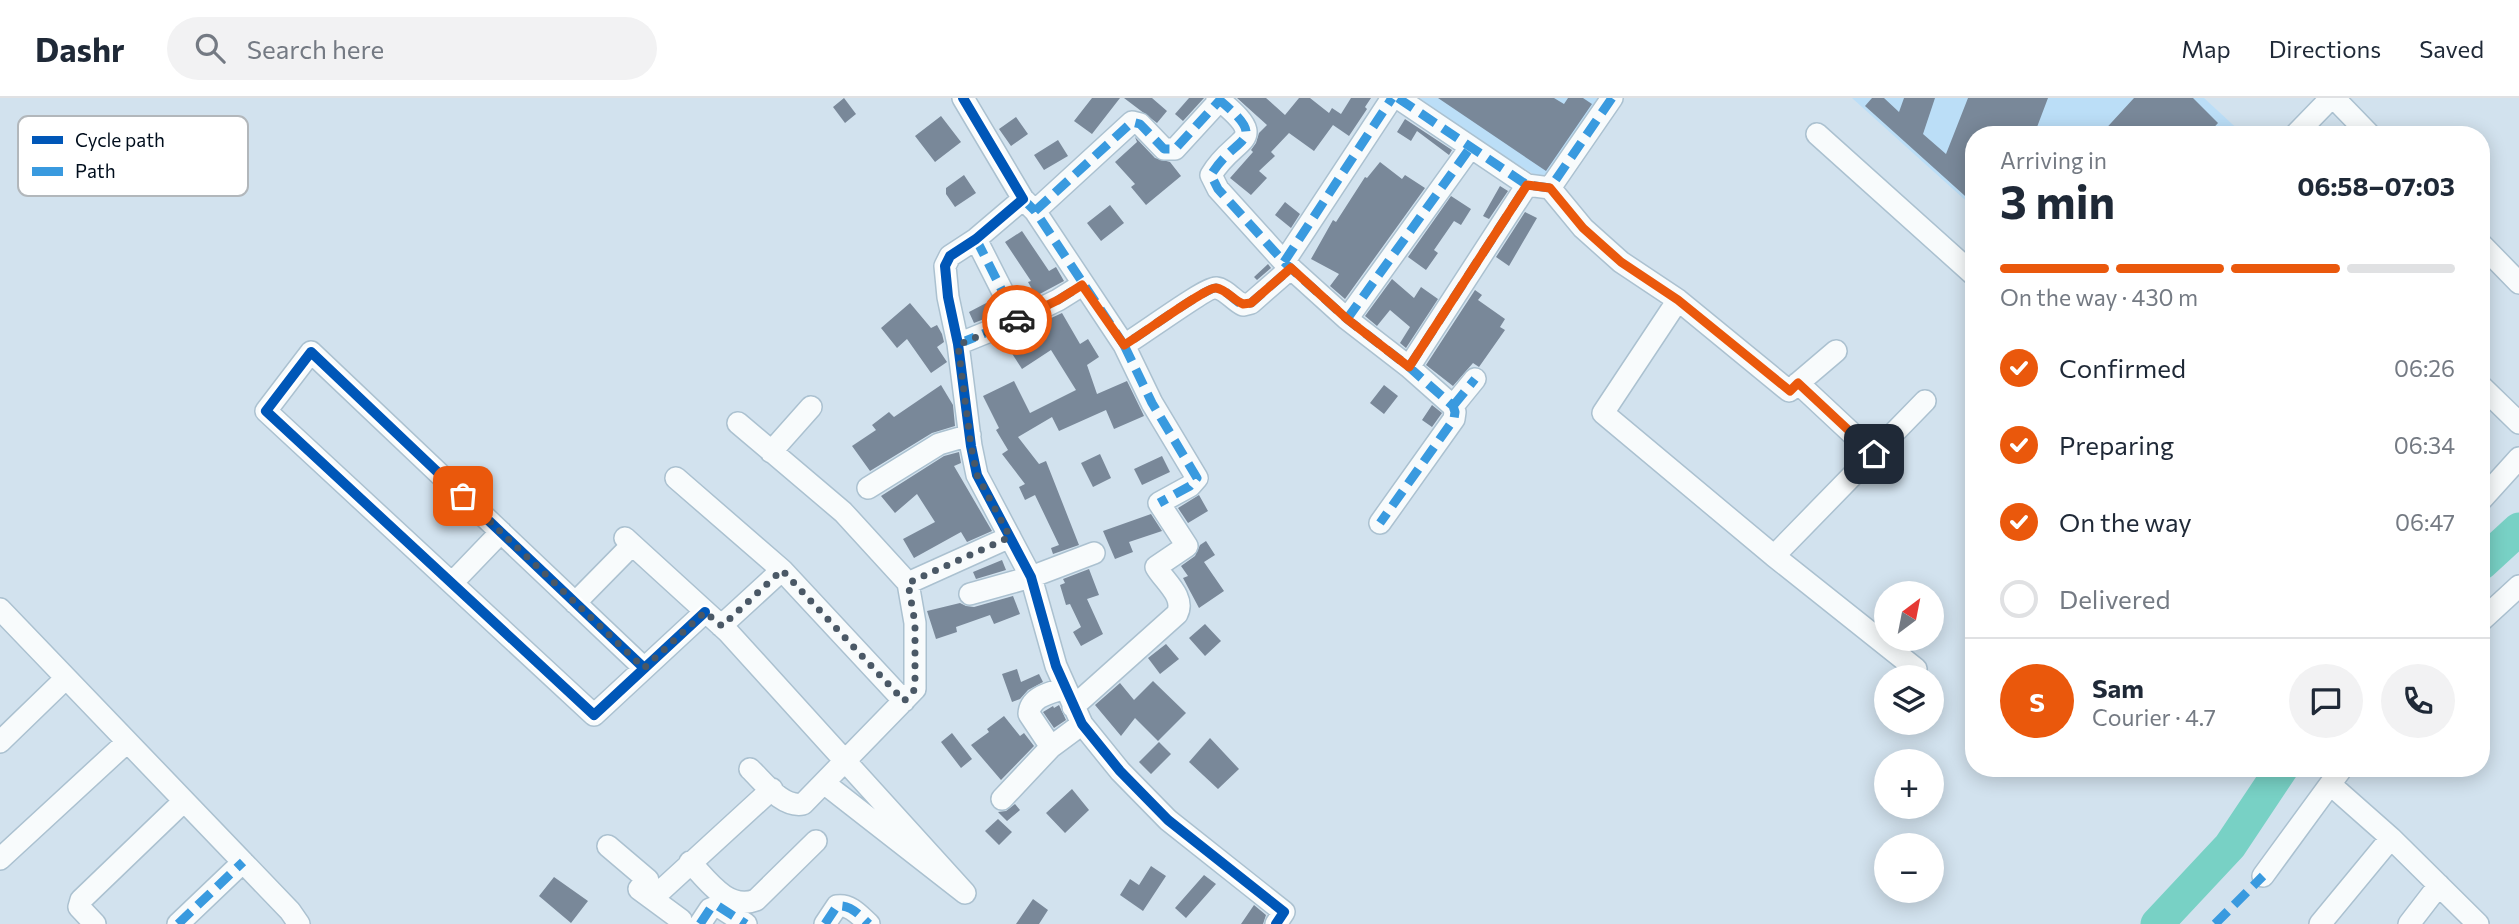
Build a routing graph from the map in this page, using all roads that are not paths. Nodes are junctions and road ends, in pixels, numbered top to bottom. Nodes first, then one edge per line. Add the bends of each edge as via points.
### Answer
1 (963, 98) edge
2 (1392, 98) edge
3 (1398, 98) edge
4 (1612, 98) edge
5 (2332, 98) edge
6 (1218, 99) edge
7 (2304, 126) edge
8 (2362, 126) edge
9 (1817, 134) dead end
10 (1470, 148) junction
11 (1527, 185) junction
12 (1550, 188) junction
13 (1029, 205) junction
14 (976, 239) junction
15 (2490, 253) edge
16 (1287, 265) junction
17 (1965, 267) edge
18 (2519, 283) edge
19 (1082, 285) junction
20 (1678, 300) junction
21 (1347, 319) junction
22 (1017, 320) junction
23 (958, 345) junction
24 (1124, 345) junction
25 (1836, 351) dead end
26 (1409, 367) junction
27 (1475, 379) dead end
28 (1798, 383) junction
29 (2490, 395) edge
30 (1925, 401) dead end
31 (1453, 406) junction
32 (811, 407) dead end
33 (2519, 423) edge
34 (738, 424) dead end
35 (970, 435) junction
36 (771, 452) junction
37 (1874, 454) junction
38 (2519, 458) edge
39 (1890, 469) dead end
40 (676, 478) dead end
41 (868, 488) dead end
42 (2490, 490) edge
43 (1380, 523) dead end
44 (501, 532) junction
45 (1010, 537) junction
46 (1094, 553) dead end
47 (1773, 556) junction
48 (782, 570) junction
49 (1031, 577) junction
50 (452, 583) junction
51 (908, 583) junction
52 (2519, 586) edge
53 (970, 594) dead end
54 (575, 603) junction
55 (705, 612) junction
56 (2490, 613) edge
57 (3, 618) edge
58 (722, 626) junction
59 (1910, 665) edge
60 (644, 668) junction
61 (65, 678) junction
62 (904, 701) junction
63 (1074, 706) junction
64 (0, 742) edge
65 (127, 742) junction
66 (1051, 747) junction
67 (844, 762) junction
68 (750, 769) dead end
69 (2336, 777) edge
70 (2338, 777) edge
71 (824, 783) junction
72 (772, 789) junction
73 (1002, 799) dead end
74 (184, 802) junction
75 (2391, 838) junction
76 (816, 842) dead end
77 (608, 846) dead end
78 (0, 859) edge
79 (243, 862) junction
80 (691, 862) junction
81 (2263, 876) dead end
82 (2439, 885) junction
83 (654, 889) junction
84 (1285, 920) edge
85 (691, 922) edge
86 (95, 924) edge
87 (178, 924) edge
88 (299, 924) edge
89 (746, 924) edge
90 (825, 924) edge
91 (869, 924) edge
92 (2320, 924) edge
93 (2409, 924) edge
94 (2478, 924) edge

1 - 13 street
2 - 16 street
3 - 10 street
4 - 12 street
5 - 7 street
5 - 8 street
6 - 13 street via 1175,149 1164,149 1140,124 1132,122
6 - 16 street via 1245,123 1246,130 1241,143 1211,175 1213,182
9 - 17 street
10 - 11 street
10 - 21 street
11 - 12 street
11 - 26 street
12 - 20 street via 1583,228 1621,262
13 - 14 street
13 - 19 street
14 - 22 street
14 - 23 street via 950,256 945,265
15 - 18 street
16 - 21 street
16 - 24 street via 1251,303 1243,304 1221,289 1208,288
19 - 22 street
19 - 24 street
20 - 28 street via 1790,391
20 - 47 street via 1603,413
21 - 26 street
22 - 23 street
23 - 35 street
24 - 63 street via 1197,478 1159,503 1186,543 1186,548 1156,567 1180,605 1177,614
25 - 28 street
26 - 31 street
27 - 31 street
28 - 37 street
29 - 33 street
30 - 37 street
31 - 43 street via 1454,419
32 - 36 street
34 - 36 street
35 - 41 street via 939,444
35 - 45 street via 977,475
36 - 51 street via 843,512
37 - 39 street
37 - 47 street
38 - 42 street
40 - 48 street
44 - 50 street
44 - 50 street via 312,352 266,411
44 - 54 street
45 - 49 street
45 - 51 street
46 - 49 street
47 - 59 street
48 - 58 street
48 - 62 street
49 - 53 street
49 - 63 street via 1056,666
50 - 60 street via 594,715
51 - 62 street via 915,623 915,689
52 - 56 street
54 - 55 street via 628,541
54 - 60 street
55 - 58 street
55 - 60 street
57 - 61 street
58 - 67 street
61 - 64 street
61 - 65 street
62 - 67 street
63 - 66 street
63 - 66 street via 1035,700 1029,707
63 - 84 street via 1120,772 1168,820
65 - 74 street
65 - 78 street
66 - 73 street
67 - 71 street
67 - 71 street via 965,892
68 - 72 street
69 - 81 street
70 - 75 street
71 - 72 street via 797,806
72 - 80 street
74 - 79 street
74 - 86 street via 81,900 79,907
75 - 82 street
75 - 92 street
76 - 80 street via 756,900 744,904 720,893
77 - 83 street
79 - 87 street
79 - 88 street
80 - 83 street
82 - 93 street
82 - 94 street
83 - 85 street
85 - 89 street via 718,905
90 - 91 street via 842,905

